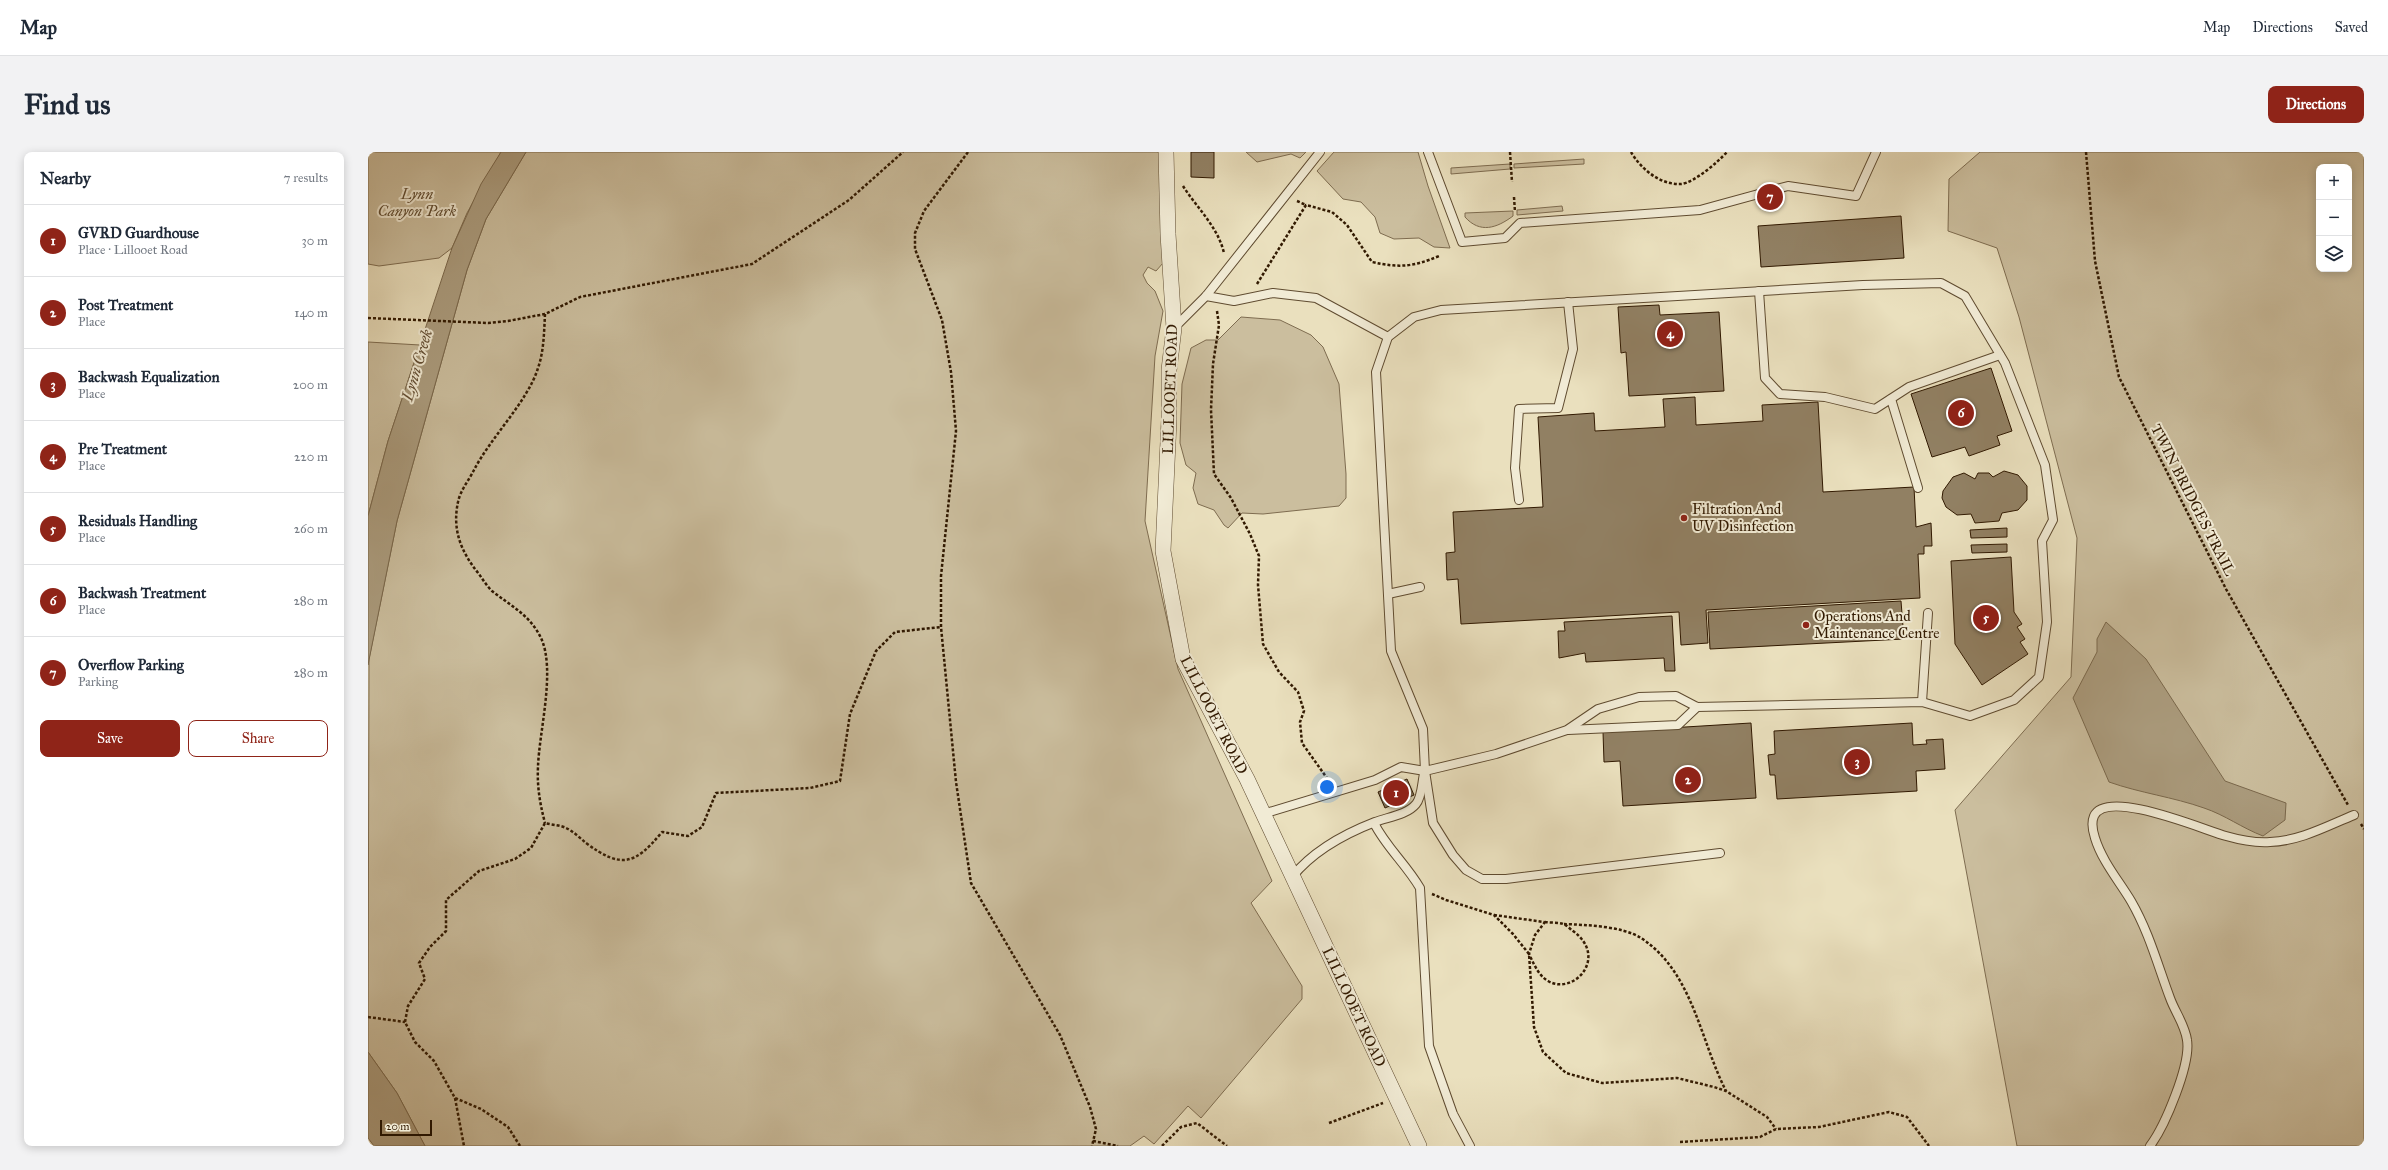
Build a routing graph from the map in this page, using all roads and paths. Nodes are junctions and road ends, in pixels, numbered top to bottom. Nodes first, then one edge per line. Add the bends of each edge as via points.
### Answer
1 (903, 152) edge
2 (968, 152) edge
3 (1166, 152) edge
4 (1320, 152) edge
5 (1428, 152) edge
6 (1510, 152) edge
7 (1631, 152) edge
8 (1727, 152) edge
9 (1876, 152) edge
10 (2086, 152) edge
11 (1181, 182) dead end
12 (1512, 182) dead end
13 (1514, 197) dead end
14 (1515, 216) dead end
15 (1439, 256) dead end
16 (1227, 269) junction
17 (1256, 285) dead end
18 (1759, 291) junction
19 (1206, 296) junction
20 (1234, 301) junction
21 (1568, 302) junction
22 (1218, 312) junction
23 (545, 314) junction
24 (368, 318) edge
25 (1174, 328) junction
26 (1388, 337) junction
27 (2000, 355) junction
28 (1891, 399) junction
29 (1918, 488) dead end
30 (1519, 500) dead end
31 (1420, 587) dead end
32 (1388, 594) junction
33 (1928, 613) dead end
34 (942, 627) junction
35 (1922, 702) junction
36 (1697, 707) junction
37 (1567, 730) junction
38 (1425, 770) junction
39 (1329, 781) dead end
40 (1263, 814) junction
41 (2354, 815) junction
42 (1374, 823) junction
43 (545, 824) junction
44 (2364, 829) edge
45 (1720, 853) dead end
46 (1292, 877) junction
47 (1420, 888) junction
48 (1494, 915) junction
49 (1545, 922) junction
50 (1564, 924) junction
51 (1529, 954) junction
52 (368, 1017) edge
53 (405, 1022) junction
54 (1726, 1091) junction
55 (455, 1098) junction
56 (1396, 1098) junction
57 (1329, 1123) dead end
58 (1776, 1129) junction
59 (1093, 1141) junction
60 (1680, 1142) dead end
61 (464, 1146) edge
62 (520, 1146) edge
63 (1092, 1146) edge
64 (1118, 1146) edge
65 (1162, 1146) edge
66 (1227, 1146) edge
67 (1419, 1146) edge
68 (1470, 1146) edge
69 (1928, 1146) edge
70 (2150, 1146) edge

1 - 23 path via 849,200 752,264 580,296
2 - 34 path via 924,211 915,233 917,256 942,320 951,372 956,431 940,576
3 - 25 street, LILLOOET ROAD
4 - 16 lane
5 - 9 lane via 1462,242 1506,238 1520,223 1700,210 1788,186 1856,196
6 - 12 path
7 - 8 path via 1638,164 1659,180 1682,184 1715,166
10 - 41 path, TWIN BRIDGES TRAIL via 2095,261 2119,377 2226,589
11 - 16 path via 1222,245
13 - 14 path
15 - 17 path via 1417,265 1391,267 1372,262 1347,225 1332,212 1306,205
16 - 19 lane
18 - 21 lane
18 - 27 lane via 1941,283 1966,296
18 - 28 lane via 1765,378 1780,394 1825,398 1875,409
19 - 20 lane
19 - 22 path
19 - 25 lane
20 - 22 path
20 - 26 lane via 1273,293 1316,298
21 - 26 lane via 1441,310 1414,317
21 - 30 lane via 1573,349 1558,408 1519,408 1515,468
22 - 39 path via 1211,410 1214,474 1231,498 1259,556 1258,592 1263,644 1279,672 1298,692 1304,711 1300,722 1302,743
23 - 24 path via 508,321 481,322
23 - 43 path via 544,343 538,368 529,389 494,437 458,501 456,524 458,541 469,562 491,590 521,610 534,625 542,640 546,669 546,706 538,766 538,797
25 - 40 street, LILLOOET ROAD via 1169,370 1164,559 1183,659
26 - 32 lane via 1376,372
27 - 28 lane via 1909,387
27 - 35 lane via 2045,465 2053,520 2042,541 2047,622 2039,677 2014,700 1970,716
28 - 29 lane
31 - 32 lane
32 - 38 lane via 1391,651 1423,729
33 - 35 lane
34 - 43 path via 895,632 876,651 850,714 840,781 810,788 716,793 702,827 688,836 662,832 637,857 621,861 603,855 567,828
34 - 59 path via 956,782 972,883 1060,1035 1090,1107 1096,1129
35 - 36 lane
36 - 37 lane via 1678,724
36 - 37 lane via 1676,696 1639,698 1598,709
37 - 38 lane via 1496,754
38 - 40 lane via 1401,767 1375,780
38 - 42 lane via 1418,802 1408,811
38 - 45 lane via 1433,823 1453,855 1466,870 1482,879 1506,879
40 - 46 street, LILLOOET ROAD
41 - 44 path, TWIN BRIDGES TRAIL
41 - 70 lane via 2294,839 2270,842 2251,842 2226,836 2172,817 2122,806 2110,807 2095,815 2092,823 2095,838 2106,862 2132,902 2152,945 2187,1039 2184,1073
42 - 46 lane via 1323,848 1302,864
42 - 47 lane via 1383,842 1410,872
43 - 53 path via 531,848 514,859 479,871 446,900 446,931 419,963 425,979 408,1006
46 - 56 street, LILLOOET ROAD
47 - 48 path via 1446,900
47 - 68 lane via 1429,1046 1453,1114
48 - 49 path
48 - 51 path via 1514,934
49 - 50 path
49 - 51 path via 1535,935
50 - 51 path via 1581,937 1590,953 1587,966 1577,979 1565,984 1549,982 1537,972
50 - 54 path via 1603,926 1640,938 1660,954 1679,979
51 - 54 path via 1534,1027 1542,1052 1566,1073 1602,1083 1676,1078
52 - 53 path
53 - 55 path via 415,1042 434,1061
54 - 58 path via 1767,1117
55 - 61 path
55 - 62 path via 481,1109 508,1127
56 - 57 path
56 - 67 street, LILLOOET ROAD
58 - 60 path via 1760,1137
58 - 69 path via 1819,1127 1889,1112 1907,1117
59 - 63 path
59 - 64 path
65 - 66 path via 1181,1127 1197,1123

